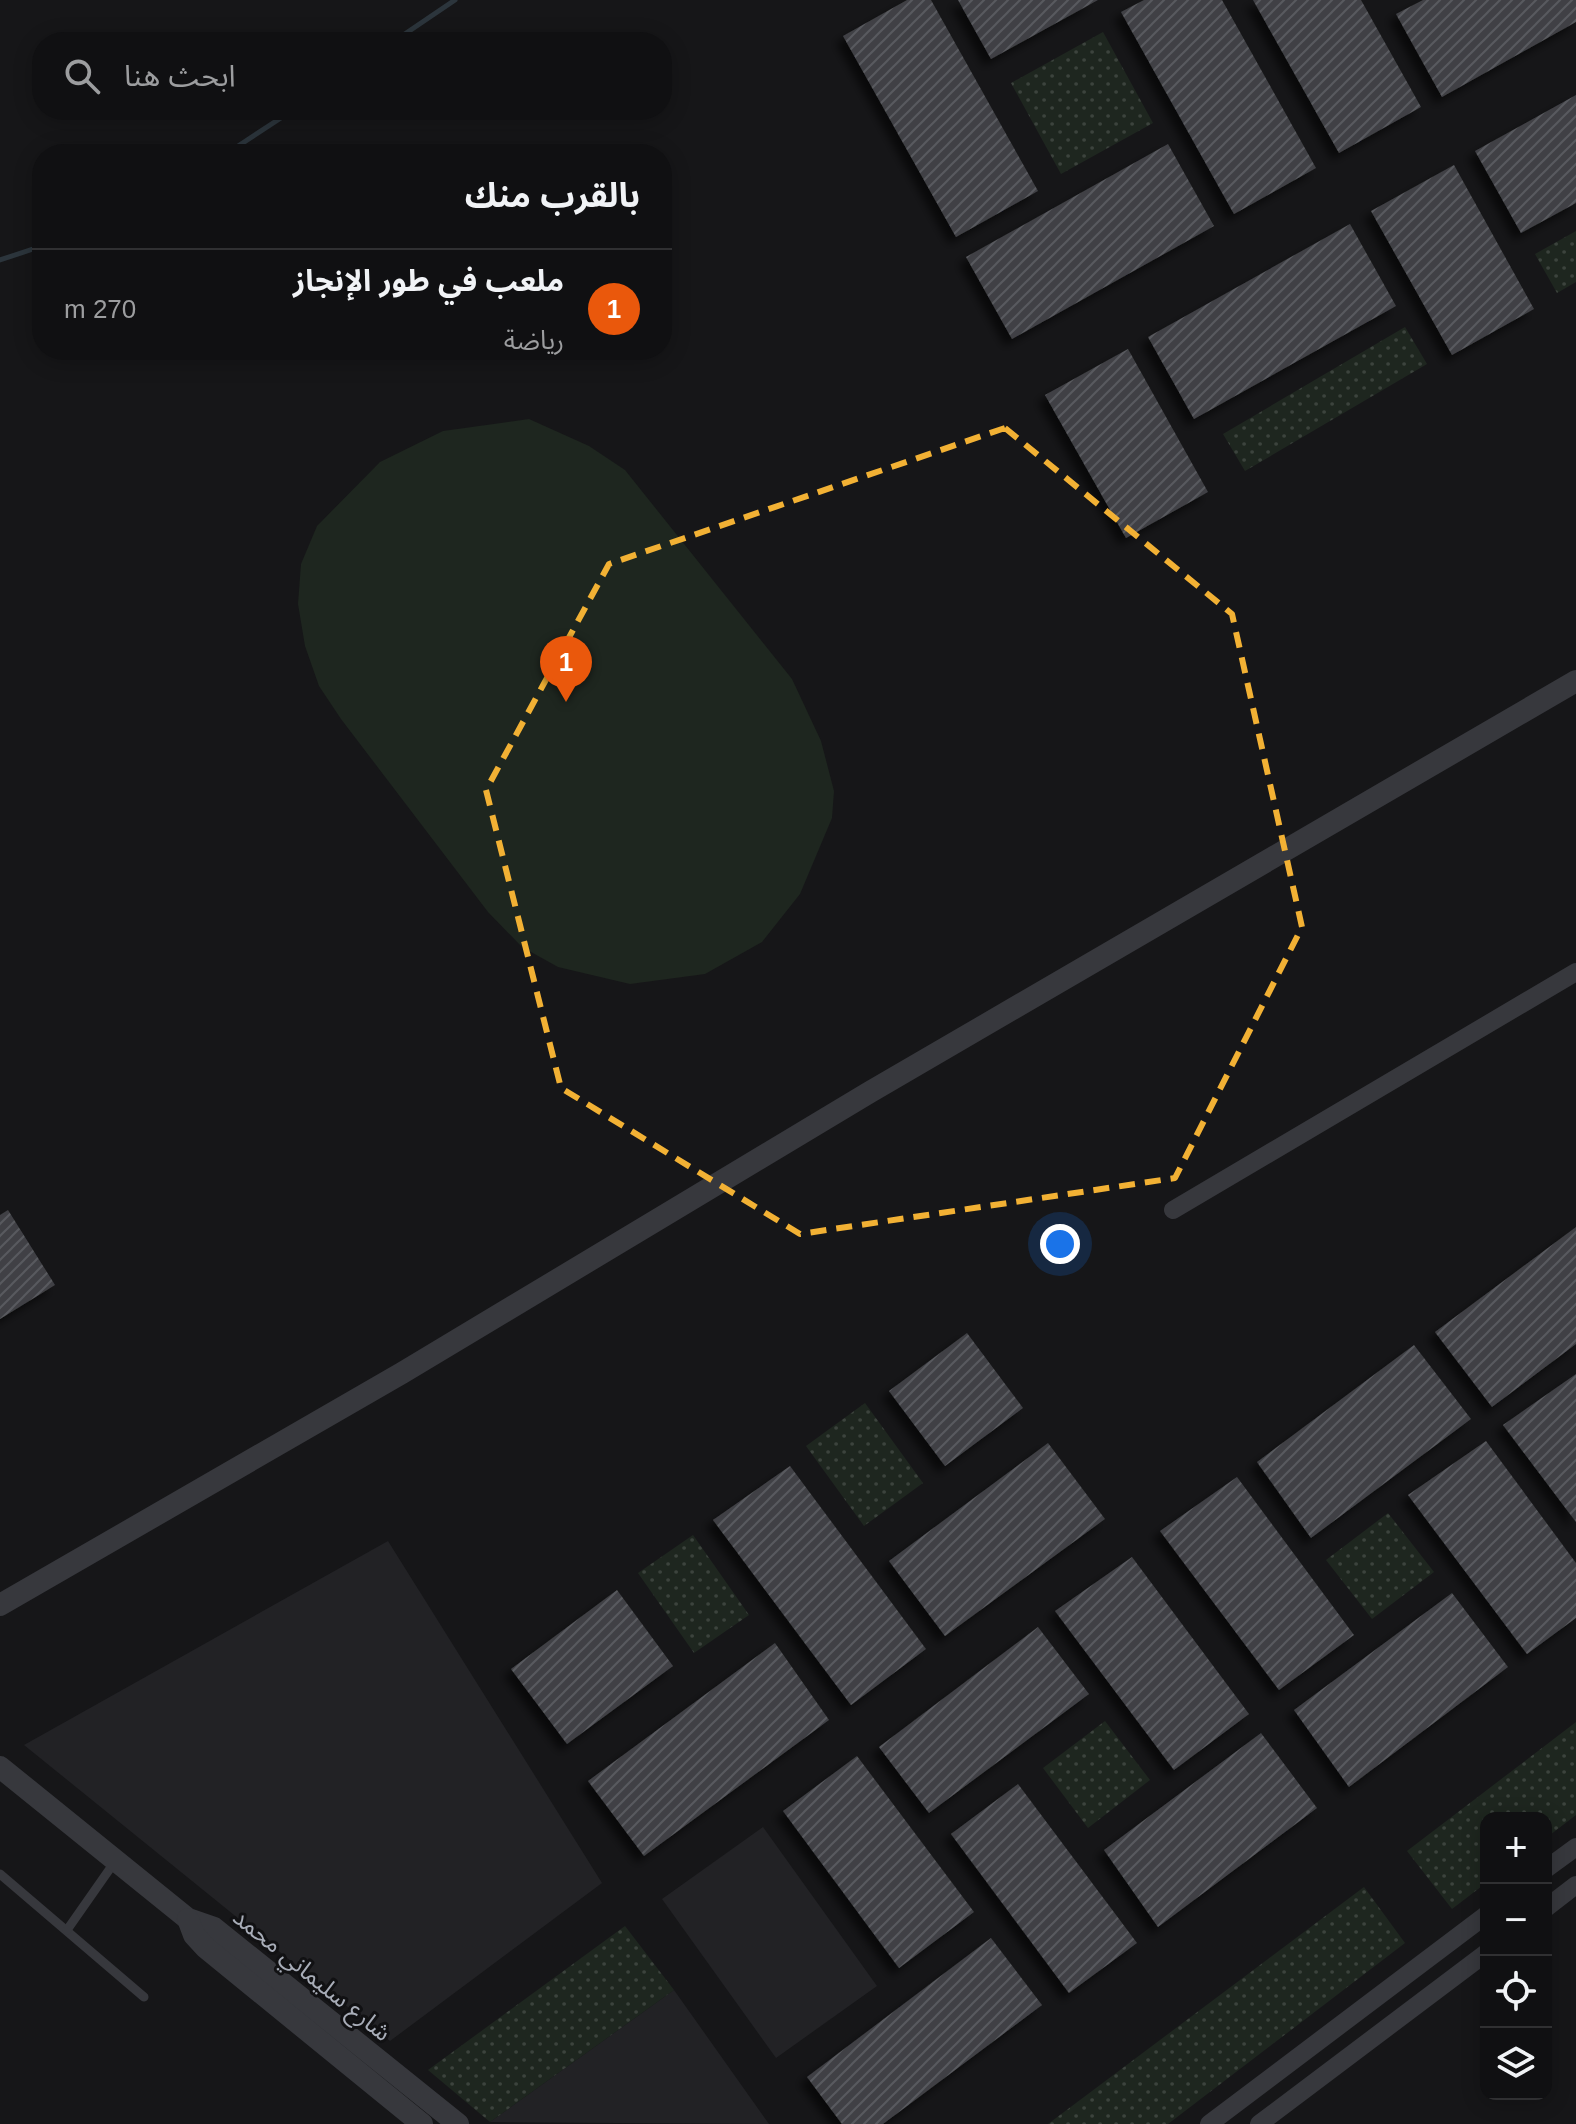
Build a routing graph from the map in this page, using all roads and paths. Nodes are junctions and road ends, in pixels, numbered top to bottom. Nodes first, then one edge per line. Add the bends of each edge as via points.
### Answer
1 (1576, 681) edge
2 (1576, 972) edge
3 (1173, 1210) dead end
4 (0, 1605) edge
5 (0, 1767) edge
6 (1576, 1847) edge
7 (116, 1860) junction
8 (1552, 1865) edge
9 (0, 1874) edge
10 (1576, 1885) edge
11 (1552, 1903) edge
12 (188, 1919) junction
13 (1480, 1920) edge
14 (67, 1930) junction
15 (1482, 1956) edge
16 (144, 1997) dead end
17 (422, 2124) edge
18 (458, 2124) edge
19 (1209, 2124) edge
20 (1259, 2124) edge

1 - 4 street
2 - 3 street
5 - 7 street
6 - 8 street
7 - 12 street
7 - 14 lane
9 - 14 lane
10 - 11 street
12 - 17 street, شارع سليماني محمد via 206,1948
12 - 18 street, شارع سليماني محمد via 214,1928
13 - 19 street
14 - 16 lane
15 - 20 street

